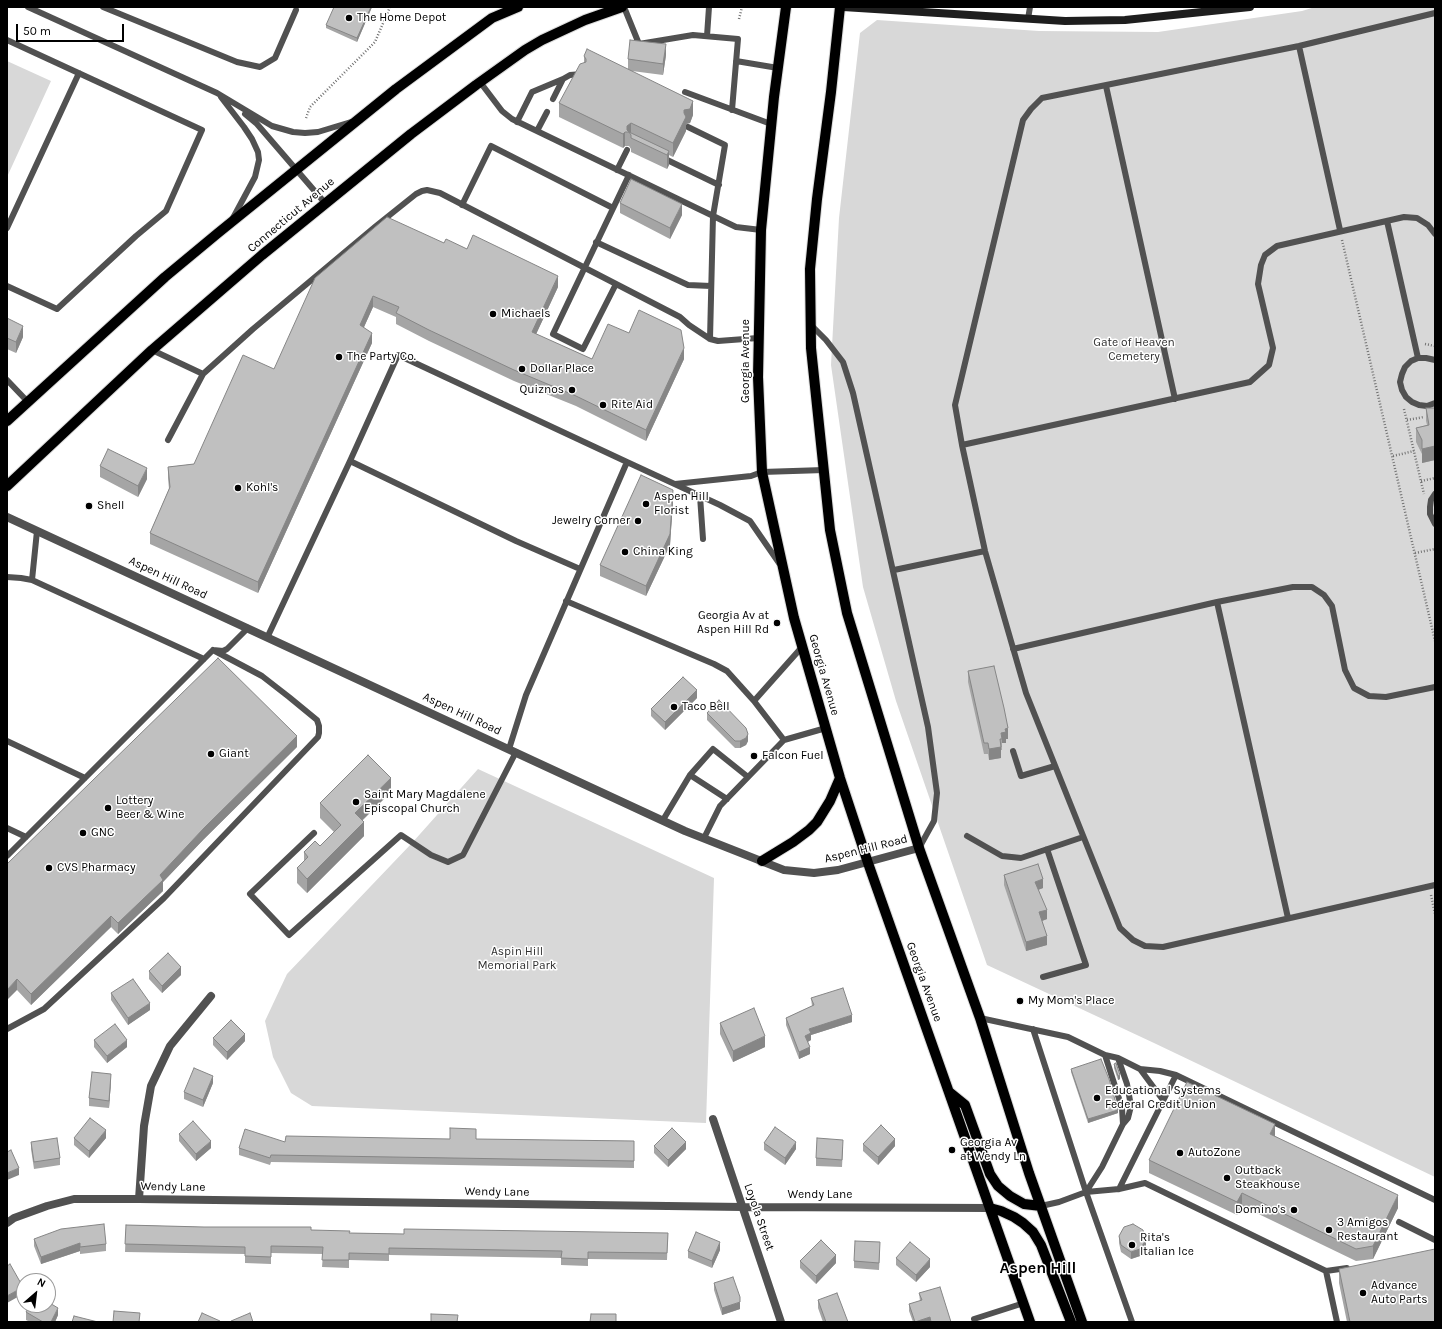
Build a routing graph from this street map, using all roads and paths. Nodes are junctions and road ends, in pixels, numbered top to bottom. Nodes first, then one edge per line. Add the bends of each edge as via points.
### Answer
1 (28, 7) edge
2 (103, 7) edge
3 (390, 7) edge
4 (508, 7) edge
5 (518, 7) edge
6 (623, 7) edge
7 (709, 7) edge
8 (742, 7) edge
9 (786, 7) edge
10 (841, 7) edge
11 (1030, 7) edge
12 (1250, 7) edge
13 (296, 10) dead end
14 (1435, 13) edge
15 (492, 18) junction
16 (739, 19) dead end
17 (1028, 19) junction
18 (707, 36) junction
19 (7, 40) edge
20 (1299, 46) junction
21 (736, 61) junction
22 (778, 68) junction
23 (79, 73) junction
24 (582, 74) edge
25 (563, 79) junction
26 (480, 82) junction
27 (1106, 86) junction
28 (685, 92) dead end
29 (217, 93) junction
30 (553, 99) dead end
31 (732, 110) junction
32 (547, 112) dead end
33 (306, 118) dead end
34 (357, 120) junction
35 (517, 122) junction
36 (771, 124) junction
37 (688, 127) dead end
38 (537, 131) junction
39 (627, 150) dead end
40 (657, 155) edge
41 (297, 170) junction
42 (617, 170) junction
43 (628, 175) junction
44 (719, 185) junction
45 (325, 203) junction
46 (462, 205) junction
47 (613, 208) junction
48 (713, 216) junction
49 (1386, 221) junction
50 (231, 223) junction
51 (7, 228) edge
52 (760, 230) junction
53 (1340, 230) junction
54 (1435, 234) edge
55 (596, 242) junction
56 (584, 268) junction
57 (616, 284) junction
58 (7, 286) edge
59 (711, 286) junction
60 (811, 325) junction
61 (758, 338) junction
62 (710, 339) junction
63 (152, 350) junction
64 (1418, 358) junction
65 (1435, 360) edge
66 (203, 374) junction
67 (7, 380) edge
68 (1406, 397) junction
69 (1175, 399) junction
70 (28, 402) junction
71 (1435, 403) edge
72 (1428, 416) edge
73 (1407, 420) junction
74 (7, 421) edge
75 (168, 440) dead end
76 (962, 445) junction
77 (1414, 451) junction
78 (1393, 456) junction
79 (350, 461) junction
80 (627, 462) junction
81 (824, 470) junction
82 (762, 472) junction
83 (1435, 478) edge
84 (1421, 480) junction
85 (674, 484) junction
86 (7, 486) edge
87 (1435, 494) edge
88 (700, 496) junction
89 (1431, 500) junction
90 (7, 517) edge
91 (1435, 524) edge
92 (37, 531) junction
93 (703, 538) dead end
94 (1435, 549) edge
95 (985, 551) junction
96 (1415, 553) junction
97 (783, 567) junction
98 (580, 569) junction
99 (894, 570) junction
100 (7, 577) edge
101 (32, 580) junction
102 (566, 601) junction
103 (1217, 602) junction
104 (248, 628) junction
105 (267, 638) junction
106 (1435, 641) edge
107 (802, 647) junction
108 (1013, 649) junction
109 (212, 650) junction
110 (204, 659) junction
111 (1435, 687) edge
112 (754, 701) junction
113 (826, 728) junction
114 (784, 740) junction
115 (7, 741) edge
116 (513, 751) junction
117 (1013, 751) dead end
118 (1055, 766) junction
119 (690, 775) junction
120 (748, 777) junction
121 (85, 778) junction
122 (840, 778) junction
123 (727, 799) junction
124 (663, 820) junction
125 (7, 828) edge
126 (314, 833) dead end
127 (966, 836) dead end
128 (26, 837) junction
129 (1083, 837) junction
130 (704, 838) junction
131 (919, 848) junction
132 (1047, 849) junction
133 (7, 856) edge
134 (762, 861) junction
135 (868, 863) junction
136 (1432, 886) edge
137 (1435, 914) edge
138 (1288, 918) junction
139 (1043, 977) dead end
140 (211, 996) dead end
141 (980, 1018) junction
142 (7, 1029) edge
143 (1032, 1029) junction
144 (1105, 1055) junction
145 (1118, 1058) junction
146 (1140, 1069) junction
147 (1176, 1075) junction
148 (949, 1092) junction
149 (1163, 1100) junction
150 (712, 1119) dead end
151 (1123, 1124) junction
152 (1119, 1189) junction
153 (1086, 1192) junction
154 (139, 1199) junction
155 (1435, 1200) edge
156 (1041, 1206) junction
157 (743, 1207) junction
158 (990, 1208) junction
159 (1399, 1222) dead end
160 (7, 1223) edge
161 (1435, 1240) edge
162 (1357, 1266) edge
163 (1326, 1271) junction
164 (1024, 1303) junction
165 (974, 1319) dead end
166 (781, 1322) edge
167 (1030, 1322) edge
168 (1071, 1322) edge
169 (1082, 1322) edge
170 (1132, 1322) edge
171 (1337, 1322) edge

1 - 29 lane
2 - 13 lane via 237,62 260,67 275,58
3 - 33 path via 375,42 310,107
4 - 15 main road
5 - 15 main road
6 - 18 lane via 639,44 693,35
6 - 26 main road, Connecticut Avenue via 585,20 542,40
7 - 18 lane
8 - 16 path
9 - 22 main road, Georgia Avenue
10 - 17 main road
10 - 60 main road via 810,269
11 - 17 lane
12 - 17 main road via 1125,20
14 - 20 lane
15 - 34 main road
18 - 21 lane via 738,39
19 - 23 lane
20 - 27 lane
20 - 53 lane
21 - 22 lane
21 - 31 lane
22 - 36 main road, Georgia Avenue
23 - 51 lane
23 - 58 lane via 202,130 166,211 57,309
24 - 25 lane via 570,74
25 - 30 lane
25 - 35 lane via 532,92
26 - 35 lane via 502,111
26 - 45 main road, Connecticut Avenue
27 - 69 lane
27 - 76 lane via 1042,98 1023,120 956,405
28 - 31 lane
29 - 34 lane via 272,126 293,132 318,132
29 - 41 lane via 257,124
29 - 50 lane via 252,139 259,160 255,177
31 - 36 lane
32 - 38 lane
34 - 41 main road
35 - 38 lane
36 - 52 main road, Georgia Avenue
37 - 44 lane via 725,145
38 - 42 lane
39 - 42 lane
40 - 44 lane
41 - 45 lane
41 - 50 main road
42 - 43 lane
43 - 47 lane
43 - 48 lane
44 - 48 lane
45 - 63 main road, Connecticut Avenue
46 - 47 lane via 491,146
46 - 56 lane
46 - 66 lane via 440,193 422,191 416,194
47 - 55 lane
48 - 52 lane via 736,228
48 - 59 lane
49 - 53 lane
49 - 54 lane via 1404,217 1417,218 1428,224
49 - 64 lane
50 - 70 main road via 165,277
52 - 61 main road, Georgia Avenue
53 - 69 lane via 1277,246 1265,255 1258,284 1273,348 1269,365 1250,382
53 - 78 path
55 - 56 lane
55 - 59 lane via 688,285
56 - 57 lane
56 - 57 lane via 553,334 583,349
57 - 62 lane via 680,317
59 - 62 lane
60 - 81 main road
60 - 99 lane via 843,362 853,393
61 - 62 lane via 718,341
61 - 82 main road, Georgia Avenue
63 - 66 lane
63 - 86 main road, Connecticut Avenue
64 - 65 lane
64 - 68 lane via 1405,367 1402,374 1400,382
66 - 75 lane
67 - 70 lane
68 - 71 lane via 1419,405
68 - 73 path via 1404,406
69 - 76 lane
70 - 74 main road
72 - 73 path
73 - 77 path
76 - 95 lane
77 - 78 path
77 - 84 path
78 - 96 path
79 - 80 lane via 398,355
79 - 98 lane
79 - 105 lane
80 - 85 lane
80 - 98 lane
81 - 82 lane
81 - 131 main road via 830,530 847,613
82 - 85 lane via 751,476
82 - 97 main road, Georgia Avenue
83 - 84 path
84 - 89 path via 1424,494
85 - 88 lane
87 - 89 lane
88 - 93 lane
88 - 97 lane via 750,521
89 - 91 lane via 1430,514
90 - 92 street, Aspen Hill Road
92 - 101 lane
92 - 104 street, Aspen Hill Road
94 - 96 path
95 - 99 lane
95 - 108 lane
96 - 106 path
97 - 107 main road, Georgia Avenue
98 - 102 lane
99 - 131 lane via 928,727 937,793 934,820
100 - 101 lane
101 - 110 lane
102 - 112 lane via 714,664 727,671
102 - 116 lane via 526,696
103 - 108 lane
103 - 111 lane via 1293,587 1312,587 1324,595 1332,606 1345,670 1354,688 1369,696 1386,698
103 - 138 lane
104 - 105 street, Aspen Hill Road
104 - 109 lane via 228,649
105 - 116 street, Aspen Hill Road
107 - 112 lane
107 - 113 main road, Georgia Avenue
108 - 118 lane via 1026,693
109 - 110 lane
109 - 142 lane via 262,676 289,697 317,720 318,737 152,908 44,1009
110 - 121 lane
112 - 114 lane
113 - 114 lane
113 - 122 main road, Georgia Avenue
114 - 120 lane
115 - 121 lane
116 - 124 street, Aspen Hill Road
116 - 126 lane via 463,855 448,862 431,855 401,836 289,935 250,894
117 - 118 lane via 1021,776
118 - 129 lane
119 - 120 lane via 713,749
119 - 123 lane
119 - 124 lane
120 - 123 lane
121 - 128 lane
122 - 134 main road via 817,822 793,842
122 - 135 main road, Georgia Avenue
123 - 130 lane via 720,806
124 - 130 street, Aspen Hill Road
125 - 128 lane
127 - 132 lane via 1002,856 1021,858
128 - 133 lane
129 - 132 lane
129 - 138 lane via 1120,928 1133,940 1145,946 1162,947
130 - 134 street, Aspen Hill Road
131 - 135 street, Aspen Hill Road
131 - 141 main road
132 - 139 lane via 1086,965
134 - 135 street, Aspen Hill Road via 784,870 814,873
135 - 148 main road, Georgia Avenue
136 - 137 path
136 - 138 lane
140 - 154 street via 170,1046 151,1086 144,1126
141 - 143 lane
141 - 156 main road
143 - 144 lane via 1068,1037
143 - 153 lane
144 - 145 lane
144 - 151 lane via 1122,1108
145 - 146 lane
145 - 151 lane via 1131,1106 1128,1118
146 - 147 lane via 1160,1070
146 - 149 lane
147 - 149 lane
147 - 155 lane
148 - 156 main road via 965,1105 990,1174 998,1186 1024,1204
148 - 158 main road, Georgia Avenue
149 - 152 lane
150 - 157 street, Loyola Street
151 - 153 lane via 1102,1167
152 - 153 lane
152 - 163 lane via 1145,1184
153 - 156 lane
153 - 170 lane
154 - 157 street, Wendy Lane
154 - 160 street, Wendy Lane via 74,1199 47,1206
156 - 169 main road
157 - 158 street, Wendy Lane
157 - 166 street, Loyola Street
158 - 164 main road, Georgia Avenue
158 - 168 main road via 1014,1217 1033,1232 1041,1245
159 - 161 lane
162 - 163 lane
163 - 171 lane
164 - 165 lane
164 - 167 main road, Georgia Avenue

